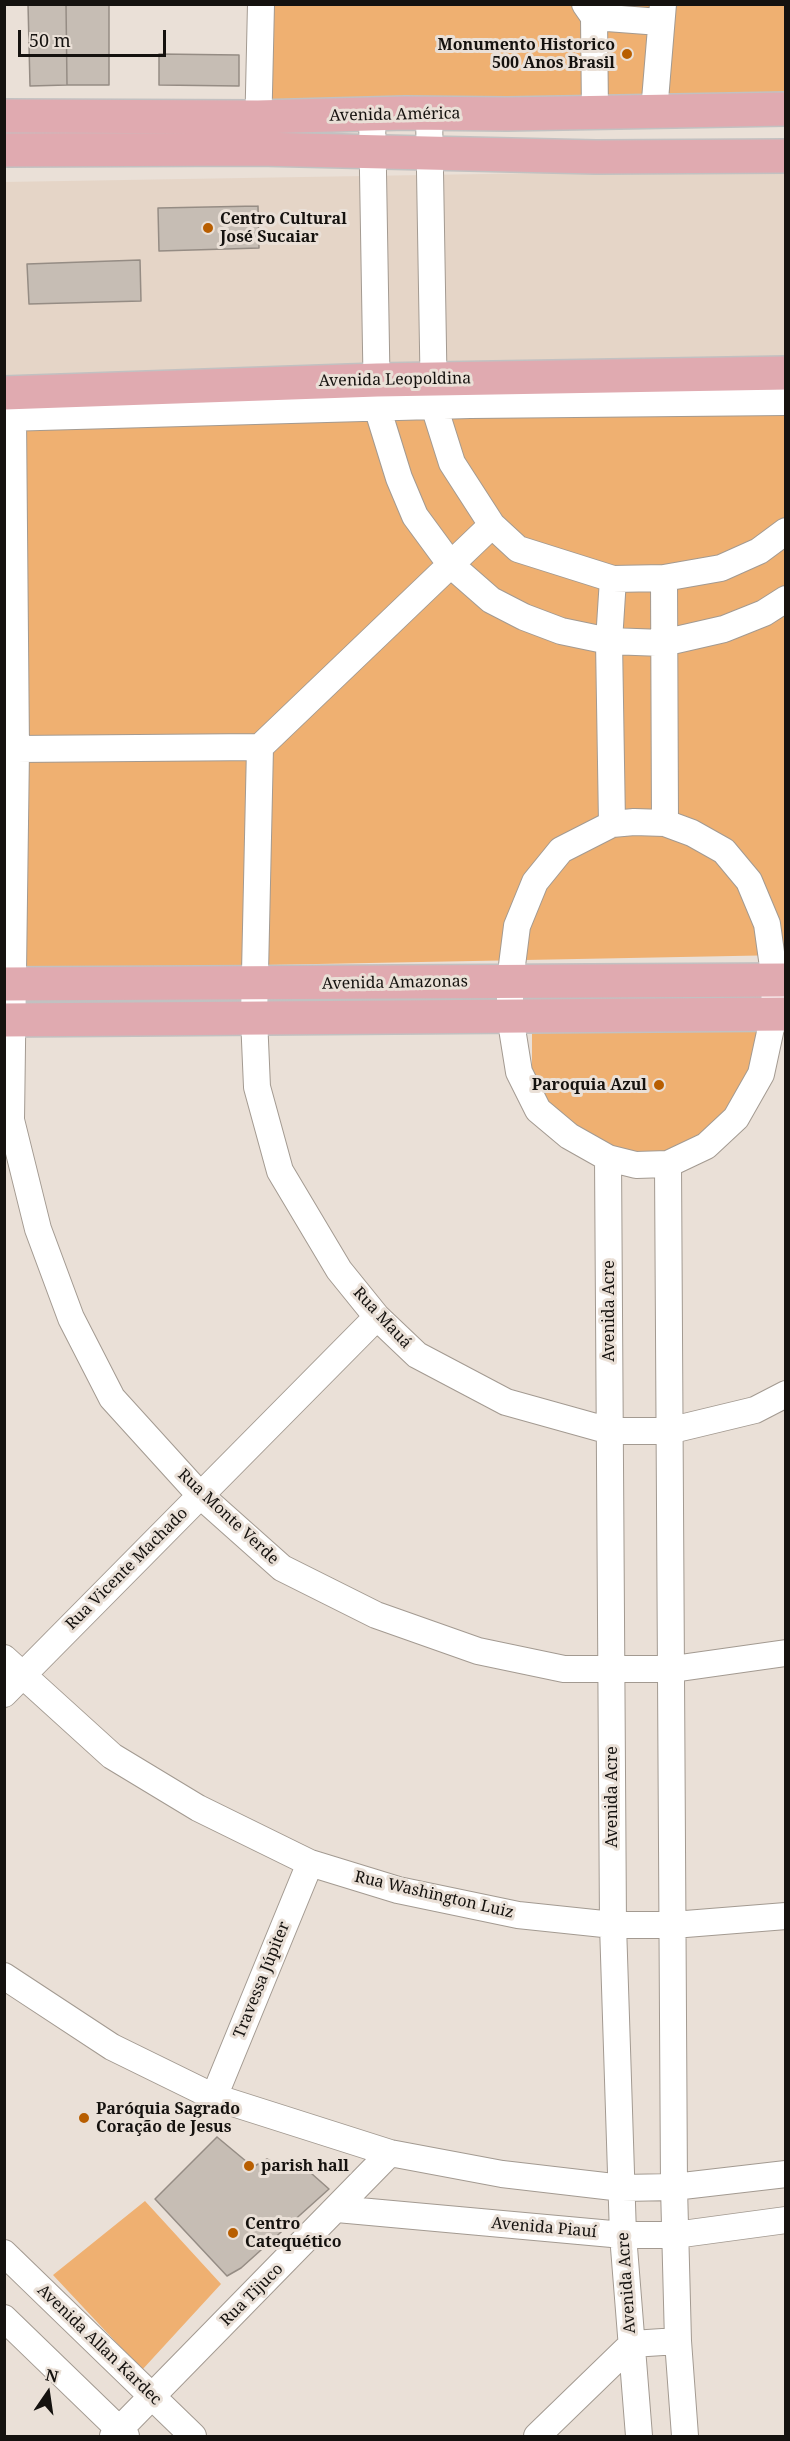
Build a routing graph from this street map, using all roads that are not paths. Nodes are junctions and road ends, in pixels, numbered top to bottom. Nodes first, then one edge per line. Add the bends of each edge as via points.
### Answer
1 (261, 4) edge
2 (590, 11) edge
3 (662, 13) edge
4 (4, 104) edge
5 (786, 109) edge
6 (654, 112) junction
7 (429, 113) junction
8 (595, 113) junction
9 (372, 114) junction
10 (5, 116) edge
11 (258, 117) junction
12 (258, 149) junction
13 (6, 150) edge
14 (374, 153) junction
15 (429, 153) junction
16 (786, 156) edge
17 (786, 373) edge
18 (377, 393) junction
19 (434, 393) junction
20 (786, 402) edge
21 (7, 410) edge
22 (492, 525) junction
23 (786, 531) edge
24 (451, 565) junction
25 (664, 578) junction
26 (613, 579) junction
27 (786, 599) edge
28 (609, 641) junction
29 (663, 643) junction
30 (260, 747) junction
31 (16, 749) junction
32 (665, 823) junction
33 (612, 824) junction
34 (780, 980) edge
35 (510, 981) junction
36 (9, 984) edge
37 (255, 985) junction
38 (780, 1014) edge
39 (510, 1016) junction
40 (254, 1018) junction
41 (9, 1020) edge
42 (608, 1158) junction
43 (669, 1164) junction
44 (377, 1317) junction
45 (786, 1394) edge
46 (610, 1431) junction
47 (669, 1431) junction
48 (200, 1495) junction
49 (786, 1653) edge
50 (673, 1669) junction
51 (612, 1670) junction
52 (10, 1676) edge
53 (310, 1863) junction
54 (786, 1916) edge
55 (613, 1925) junction
56 (673, 1925) junction
57 (4, 1976) edge
58 (214, 2097) junction
59 (390, 2153) junction
60 (786, 2174) edge
61 (674, 2187) junction
62 (622, 2188) junction
63 (337, 2209) junction
64 (786, 2220) edge
65 (623, 2235) junction
66 (675, 2235) junction
67 (4, 2253) edge
68 (4, 2318) edge
69 (678, 2341) junction
70 (632, 2344) junction
71 (152, 2396) junction
72 (119, 2434) edge
73 (193, 2436) edge
74 (537, 2436) edge
75 (639, 2436) edge
76 (685, 2436) edge

1 - 11 street
2 - 3 street
2 - 8 street
3 - 6 street
4 - 10 street
5 - 6 main road, Avenida América
6 - 8 main road, Avenida América
7 - 8 main road, Avenida América
7 - 9 main road, Avenida América
7 - 15 street
9 - 11 main road, Avenida América
9 - 14 street
10 - 11 main road, Avenida América
10 - 13 street
11 - 12 street
12 - 13 main road
12 - 14 main road
14 - 15 main road
14 - 18 street
15 - 16 main road
15 - 19 street
17 - 19 main road, Avenida Leopoldina
18 - 19 main road, Avenida Leopoldina
18 - 21 main road, Avenida Leopoldina
18 - 24 street via 399,478 415,516
19 - 20 street
19 - 22 street via 452,463
21 - 31 street, Rua Monte Verde
22 - 24 street
22 - 26 street via 518,549
23 - 25 street via 759,551 722,568
24 - 28 street via 491,600 524,617 561,631
24 - 30 street
25 - 26 street
25 - 29 street
26 - 28 street
27 - 29 street via 764,613 724,629
28 - 29 street
28 - 33 street
29 - 32 street
30 - 31 street
30 - 37 street, Rua Mauá
31 - 36 street, Rua Monte Verde
32 - 33 street
32 - 34 street via 724,851 749,880 767,924
33 - 35 street via 561,850 535,882 518,926
34 - 35 main road, Avenida Amazonas
34 - 38 street
35 - 37 main road, Avenida Amazonas
35 - 39 street
36 - 37 main road, Avenida Amazonas
36 - 41 street, Rua Monte Verde
37 - 40 street, Rua Mauá
38 - 39 main road, Avenida Amazonas
38 - 43 street via 760,1074 736,1118 706,1146
39 - 40 main road, Avenida Amazonas
39 - 42 street via 519,1072 538,1110 569,1136
40 - 41 main road, Avenida Amazonas
40 - 44 street, Rua Mauá via 257,1087 280,1170 339,1270
41 - 48 street, Rua Monte Verde via 11,1120 38,1229 71,1318 112,1398
42 - 43 street via 636,1165
42 - 46 street, Avenida Acre
43 - 47 street
44 - 46 street, Rua Mauá via 417,1355 506,1402
44 - 48 street, Rua Vicente Machado
45 - 47 street, Rua Mauá via 755,1410
46 - 47 street, Rua Mauá
46 - 51 street, Avenida Acre
47 - 50 street
48 - 51 street, Rua Monte Verde via 282,1568 376,1615 478,1651 564,1669
48 - 52 street, Rua Vicente Machado
49 - 50 street, Rua Monte Verde
50 - 51 street, Rua Monte Verde
50 - 56 street
51 - 55 street, Avenida Acre
52 - 53 street, Rua Washington Luiz via 112,1756 198,1808
53 - 55 street, Rua Washington Luiz via 398,1890 507,1913
53 - 58 street, Travessa Júpiter
54 - 56 street, Rua Washington Luiz
55 - 56 street, Rua Washington Luiz
55 - 62 street, Avenida Acre
56 - 61 street
57 - 58 street via 112,2047
58 - 59 street
59 - 62 street via 502,2174
59 - 63 street, Rua Tijuco
60 - 61 street
61 - 62 street
61 - 66 street
62 - 65 street, Avenida Acre
63 - 65 street, Avenida Piauí
63 - 71 street, Rua Tijuco
64 - 66 street, Avenida Piauí
65 - 66 street, Avenida Piauí
65 - 70 street, Avenida Acre
66 - 69 street
67 - 71 street, Avenida Allan Kardec
68 - 72 street
69 - 70 street
69 - 76 street
70 - 74 street
70 - 75 street, Avenida Acre
71 - 72 street, Rua Tijuco
71 - 73 street, Avenida Allan Kardec

